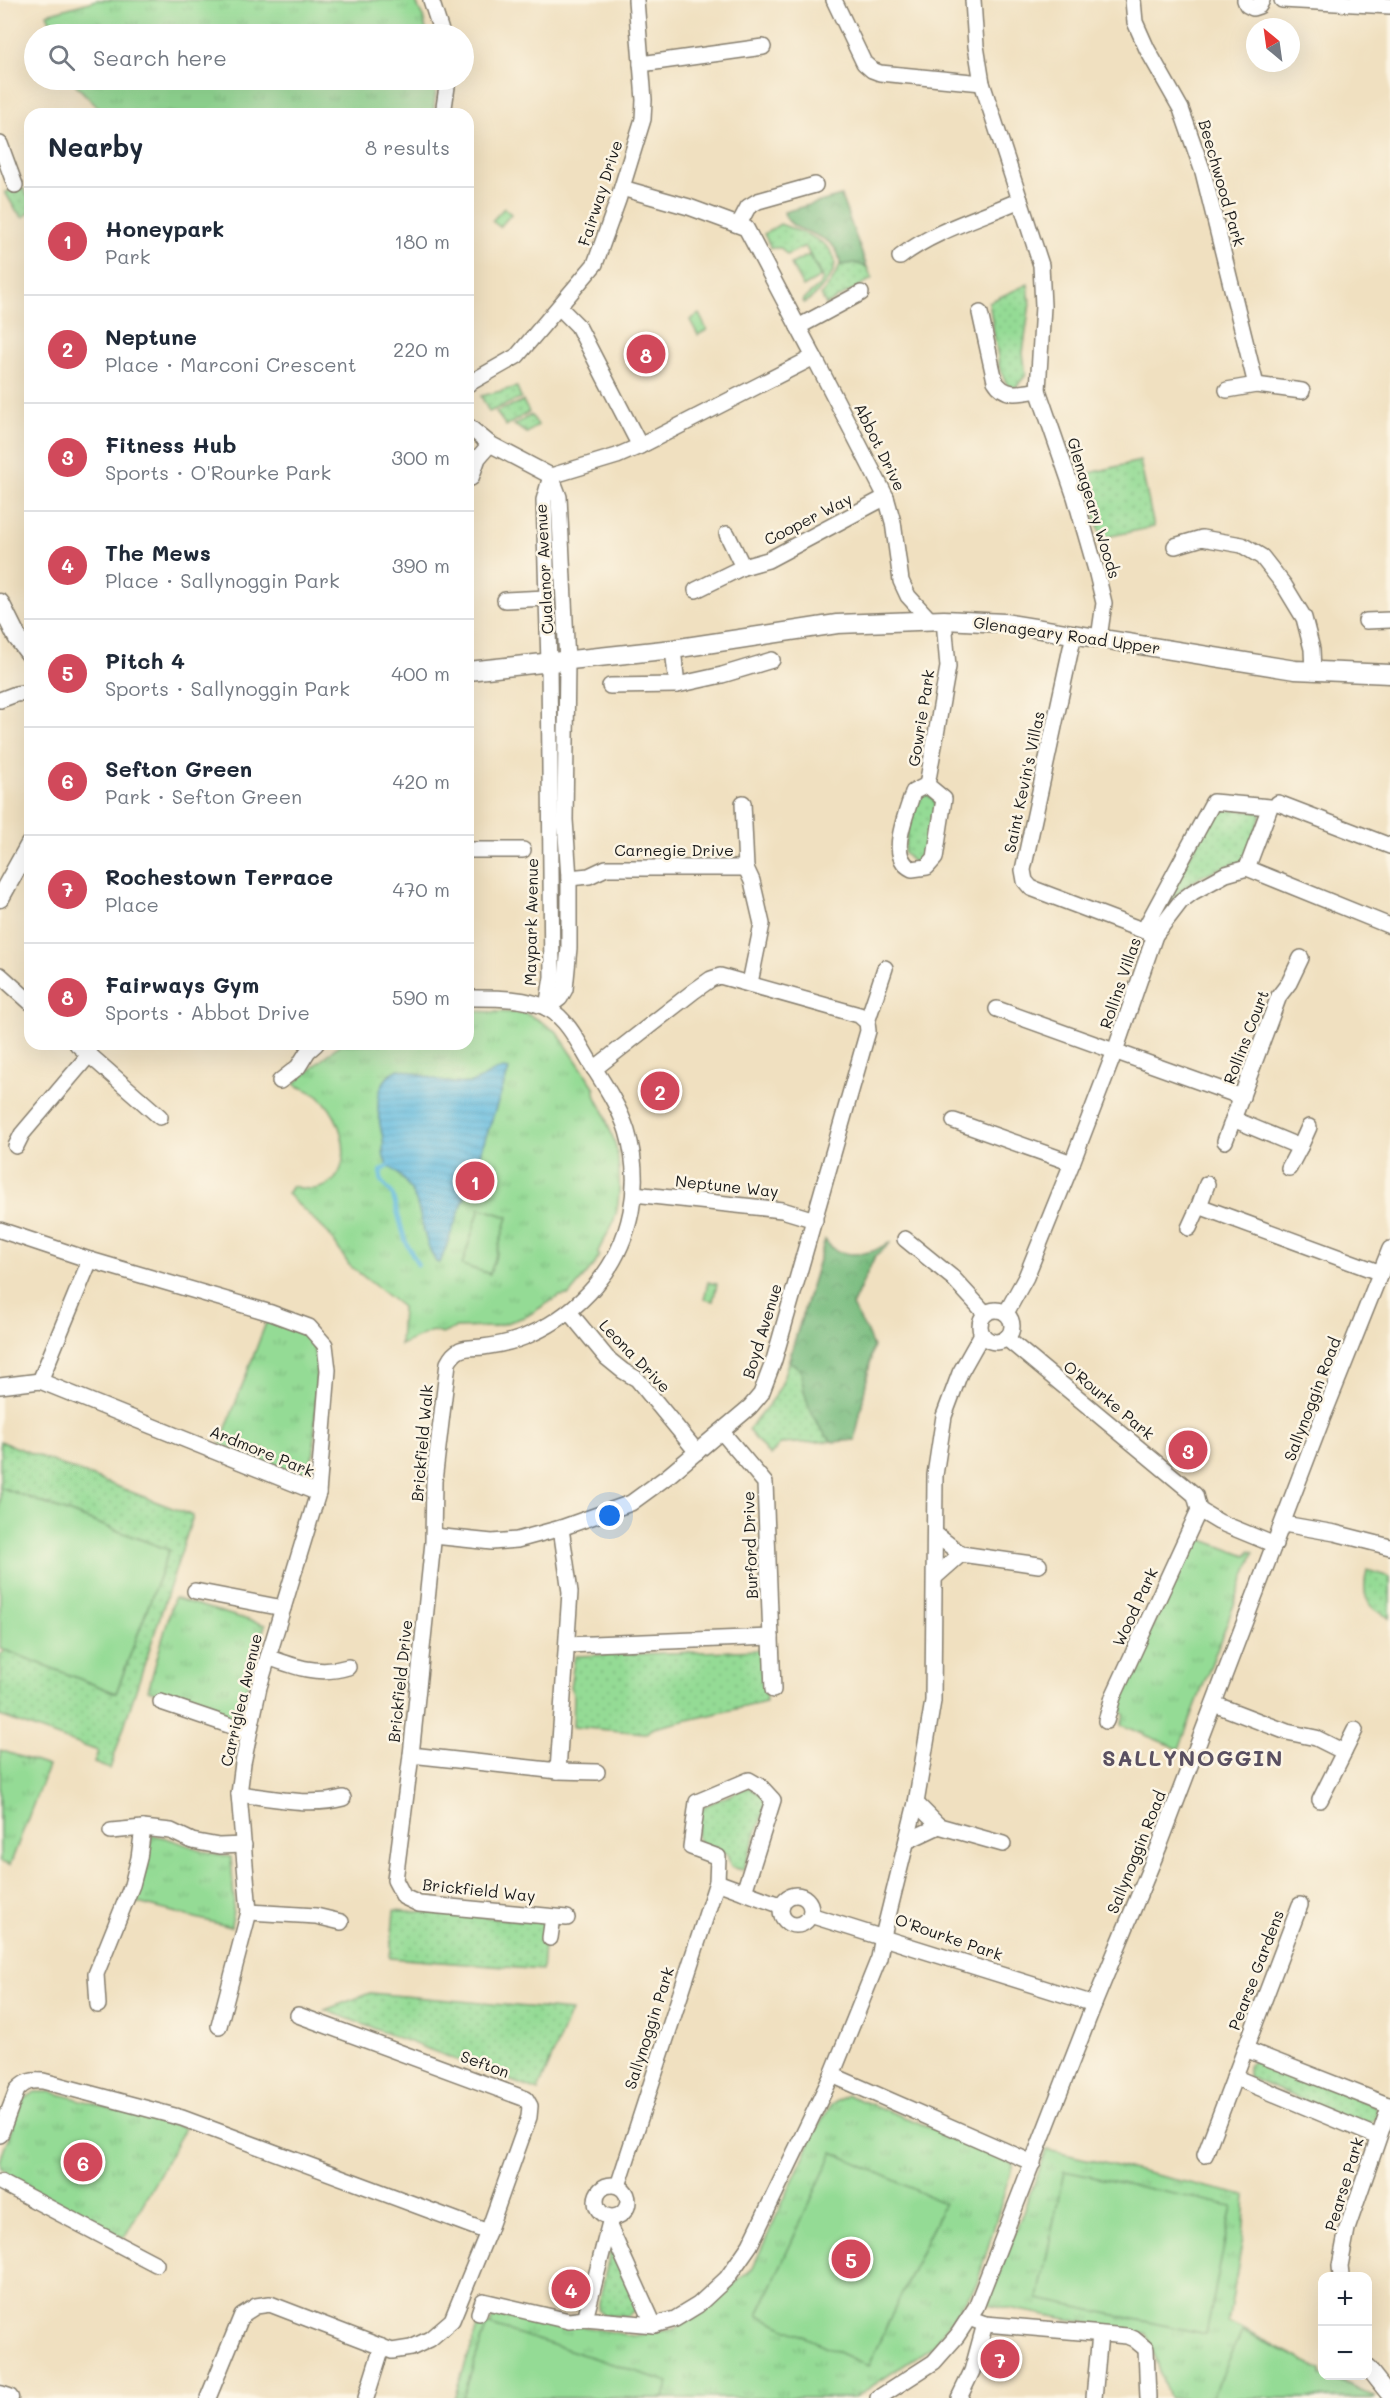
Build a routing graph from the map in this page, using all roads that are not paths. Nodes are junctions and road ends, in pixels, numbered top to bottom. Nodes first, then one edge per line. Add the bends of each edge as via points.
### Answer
1 (431, 0) edge
2 (636, 0) edge
3 (834, 0) edge
4 (973, 0) edge
5 (1132, 0) edge
6 (1245, 0) edge
7 (1262, 0) edge
8 (1281, 0) edge
9 (1390, 6) edge
10 (439, 24) edge
11 (763, 47) dead end
12 (641, 64) junction
13 (982, 83) junction
14 (447, 90) edge
15 (444, 108) edge
16 (0, 144) edge
17 (15, 185) dead end
18 (815, 185) dead end
19 (622, 188) junction
20 (1020, 200) junction
21 (739, 224) junction
22 (900, 257) dead end
23 (861, 293) dead end
24 (559, 308) junction
25 (980, 313) dead end
26 (798, 327) junction
27 (814, 357) junction
28 (474, 381) edge
29 (1256, 385) junction
30 (1038, 390) junction
31 (1227, 390) dead end
32 (1302, 391) dead end
33 (474, 431) edge
34 (490, 444) junction
35 (640, 446) junction
36 (474, 469) edge
37 (551, 476) junction
38 (886, 497) junction
39 (727, 534) dead end
40 (1175, 546) dead end
41 (743, 567) junction
42 (696, 590) dead end
43 (546, 598) junction
44 (505, 600) dead end
45 (0, 603) edge
46 (937, 620) junction
47 (1390, 620) edge
48 (1366, 621) dead end
49 (1074, 634) junction
50 (1099, 638) junction
51 (24, 646) edge
52 (673, 649) junction
53 (772, 660) dead end
54 (558, 662) junction
55 (474, 670) edge
56 (1312, 672) junction
57 (1390, 674) edge
58 (610, 686) dead end
59 (677, 686) junction
60 (24, 693) edge
61 (0, 700) edge
62 (927, 785) junction
63 (743, 803) dead end
64 (1274, 805) junction
65 (550, 820) junction
66 (565, 820) junction
67 (1390, 846) edge
68 (474, 850) edge
69 (522, 850) dead end
70 (24, 855) edge
71 (746, 868) junction
72 (1247, 868) junction
73 (569, 878) junction
74 (0, 898) edge
75 (1390, 926) edge
76 (1150, 933) junction
77 (1301, 958) dead end
78 (885, 968) dead end
79 (0, 975) edge
80 (750, 983) junction
81 (24, 997) edge
82 (474, 998) edge
83 (547, 1008) junction
84 (997, 1010) dead end
85 (867, 1022) junction
86 (84, 1050) edge
87 (306, 1050) edge
88 (1115, 1051) junction
89 (89, 1054) junction
90 (594, 1069) junction
91 (280, 1081) dead end
92 (1242, 1097) junction
93 (160, 1117) dead end
94 (1233, 1119) junction
95 (954, 1121) dead end
96 (1309, 1127) dead end
97 (1225, 1141) dead end
98 (16, 1146) dead end
99 (1300, 1147) junction
100 (1072, 1163) junction
101 (1290, 1168) dead end
102 (1207, 1184) dead end
103 (634, 1194) junction
104 (1199, 1206) junction
105 (815, 1220) junction
106 (1189, 1228) dead end
107 (0, 1230) edge
108 (905, 1239) dead end
109 (1390, 1249) edge
110 (90, 1260) junction
111 (1381, 1273) junction
112 (569, 1312) junction
113 (985, 1313) junction
114 (1006, 1313) junction
115 (982, 1334) junction
116 (1006, 1338) junction
117 (40, 1381) junction
118 (0, 1386) edge
119 (722, 1432) junction
120 (697, 1452) junction
121 (318, 1493) junction
122 (1199, 1510) junction
123 (1284, 1524) junction
124 (561, 1528) junction
125 (935, 1534) junction
126 (434, 1536) junction
127 (1275, 1545) junction
128 (1390, 1547) edge
129 (961, 1554) junction
130 (1039, 1564) dead end
131 (936, 1576) junction
132 (195, 1591) dead end
133 (283, 1608) junction
134 (771, 1637) junction
135 (567, 1645) junction
136 (268, 1657) junction
137 (348, 1667) dead end
138 (773, 1690) dead end
139 (161, 1702) dead end
140 (1214, 1704) junction
141 (1106, 1721) dead end
142 (1354, 1730) dead end
143 (249, 1732) junction
144 (1344, 1752) junction
145 (411, 1755) junction
146 (558, 1771) junction
147 (597, 1772) dead end
148 (239, 1794) junction
149 (343, 1798) dead end
150 (1320, 1800) dead end
151 (916, 1803) junction
152 (939, 1826) junction
153 (143, 1828) junction
154 (111, 1831) dead end
155 (907, 1841) junction
156 (1003, 1844) dead end
157 (244, 1845) junction
158 (717, 1882) junction
159 (744, 1892) junction
160 (1300, 1905) dead end
161 (249, 1912) junction
162 (341, 1922) dead end
163 (883, 1936) junction
164 (550, 1938) dead end
165 (1094, 2004) junction
166 (98, 2005) dead end
167 (298, 2015) dead end
168 (219, 2026) dead end
169 (1245, 2049) junction
170 (832, 2075) junction
171 (1234, 2077) junction
172 (1390, 2105) edge
173 (0, 2135) edge
174 (1378, 2137) junction
175 (1205, 2155) dead end
176 (1034, 2163) junction
177 (0, 2182) edge
178 (618, 2186) junction
179 (611, 2223) junction
180 (488, 2232) junction
181 (156, 2264) dead end
182 (1341, 2272) edge
183 (479, 2313) dead end
184 (969, 2318) junction
185 (585, 2319) junction
186 (985, 2324) junction
187 (654, 2325) junction
188 (1100, 2334) junction
189 (382, 2347) junction
190 (1372, 2373) edge
191 (0, 2395) edge
192 (1390, 2396) edge
193 (9, 2398) edge
194 (208, 2398) edge
195 (366, 2398) edge
196 (878, 2398) edge
197 (959, 2398) edge
198 (1094, 2398) edge
199 (1148, 2398) edge

1 - 10 street
2 - 12 street, Fairway Drive
3 - 13 street via 864,63 872,70
4 - 13 street, Glenageary Woods
5 - 29 street, Beechwood Park via 1135,22 1181,109 1203,172
6 - 7 street via 1253,8
8 - 9 street
11 - 12 street
12 - 19 street, Fairway Drive via 643,119
13 - 20 street, Glenageary Woods
14 - 15 street
16 - 17 street
18 - 21 street via 758,201 748,207
19 - 21 street
19 - 24 street, Fairway Drive via 595,264
20 - 22 street via 929,239
20 - 30 street, Glenageary Woods via 1041,265
21 - 26 street, Abbot Drive via 748,230
23 - 26 street
24 - 28 street, Fairway Drive via 512,360
24 - 35 street via 578,326
25 - 30 street via 999,388 1013,394
26 - 27 street, Abbot Drive
27 - 35 street
27 - 38 street, Abbot Drive
29 - 31 street
29 - 32 street
30 - 50 street, Glenageary Woods via 1096,570 1104,603
33 - 34 street
34 - 36 street
34 - 37 street
35 - 37 street
37 - 43 street, Cualanor Avenue via 544,500
37 - 54 street, Cualanor Avenue via 559,496
38 - 41 street, Cooper Way via 768,560
38 - 46 street, Abbot Drive via 904,588
39 - 41 street
40 - 56 street via 1202,538 1242,545 1262,558 1304,618 1312,650
41 - 42 street, Cooper Way
43 - 44 street, Cualanor Avenue
43 - 54 street, Cualanor Avenue
45 - 51 main road
46 - 49 main road, Glenageary Road Upper via 1004,623
46 - 52 main road, Glenageary Road Upper via 837,624
46 - 62 street, Gowrie Park via 948,667
47 - 48 street
49 - 50 main road, Glenageary Road Upper
49 - 76 street, Saint Kevin's Villas via 1023,870 1025,881 1031,888
50 - 56 main road, Glenageary Road Upper
52 - 54 main road, Glenageary Road Upper
52 - 59 street
53 - 59 street
54 - 55 main road, Glenageary Road Upper
54 - 65 street, Maypark Avenue
54 - 66 street, Maypark Avenue
56 - 57 main road, Glenageary Road Upper
58 - 59 street
60 - 61 street
62 - 62 street, Gowrie Park via 913,792 897,849 901,861 912,869 927,867 935,858 944,799
63 - 71 street, Carnegie Drive
64 - 67 street
64 - 72 street
64 - 76 street via 1213,802
65 - 66 street
65 - 83 street, Maypark Avenue via 552,977
66 - 73 street, Maypark Avenue
68 - 69 street
70 - 74 main road
71 - 73 street, Carnegie Drive via 606,868 589,876
71 - 80 street, Carnegie Drive via 762,924
72 - 75 street
72 - 76 street, Rollins Villas via 1192,892
73 - 83 street, Maypark Avenue via 565,989
76 - 88 street, Rollins Villas
77 - 92 street, Rollins Court via 1279,996
78 - 85 street, Boyd Avenue
79 - 81 street
80 - 85 street via 859,1014
80 - 90 street via 720,976 711,979
82 - 83 street via 530,1002
83 - 90 street via 566,1024
84 - 88 street, Rollins Villas
85 - 105 street, Boyd Avenue via 868,1031
86 - 89 street
87 - 91 street via 298,1067
88 - 92 street, Rollins Court
88 - 100 street, Rollins Villas
89 - 93 street
89 - 98 street
90 - 103 street via 627,1131
92 - 94 street, Rollins Court
94 - 97 street, Rollins Court
94 - 99 street
95 - 100 street
96 - 99 street
99 - 101 street
100 - 114 street, Rollins Villas via 1026,1277
102 - 104 street
103 - 105 street, Neptune Way via 782,1210
103 - 112 street via 619,1252 594,1287
104 - 106 street
104 - 111 street
105 - 119 street, Boyd Avenue via 761,1394
107 - 110 street, Ardmore Park
108 - 113 street via 953,1278
109 - 111 street, Sallynoggin Road
110 - 117 street
110 - 121 street, Ardmore Park via 309,1327 325,1345 328,1370
111 - 123 street, Sallynoggin Road
112 - 120 street, Leona Drive via 607,1358 637,1379
112 - 126 street, Brickfield Walk via 529,1335 453,1354 448,1363 434,1482
113 - 114 street
113 - 115 street via 980,1323
114 - 116 street via 1012,1329
115 - 116 street via 990,1342
115 - 125 street, O'Rourke Park via 960,1373 944,1416 936,1475
116 - 122 street, O'Rourke Park via 1196,1495
117 - 118 street
117 - 121 street, Ardmore Park
119 - 120 street, Boyd Avenue
119 - 134 street, Burford Drive via 765,1483
120 - 124 street, Boyd Avenue via 631,1503
121 - 133 street, Carriglea Avenue
122 - 127 street
122 - 141 street, Wood Park via 1113,1697
123 - 127 street, Sallynoggin Road
123 - 128 street
124 - 126 street, Boyd Avenue via 517,1540 492,1542
124 - 135 street via 570,1592
125 - 129 street
125 - 131 street, O'Rourke Park
126 - 145 street, Brickfield Drive
127 - 140 street, Sallynoggin Road
129 - 130 street
129 - 131 street
131 - 151 street, O'Rourke Park via 933,1701
132 - 133 street
133 - 136 street, Carriglea Avenue
134 - 135 street
134 - 138 street, Burford Drive
135 - 146 street
136 - 137 street via 307,1671 332,1672
136 - 143 street, Carriglea Avenue
139 - 143 street
140 - 144 street via 1287,1732 1316,1738
140 - 165 street, Sallynoggin Road
142 - 144 street
143 - 148 street, Carriglea Avenue
144 - 150 street
145 - 146 street, Brickfield Drive
145 - 164 street, Brickfield Way via 395,1880 404,1897 419,1904 560,1917
146 - 147 street, Brickfield Drive
148 - 149 street via 295,1801 329,1802
148 - 157 street, Carriglea Avenue
151 - 152 street
151 - 155 street, O'Rourke Park
152 - 155 street
152 - 156 street
153 - 154 street
153 - 157 street via 171,1831 192,1841 219,1846
153 - 166 street via 132,1885 96,1974
155 - 163 street, O'Rourke Park
157 - 161 street, Carriglea Avenue
158 - 159 street
158 - 159 street, Sallynoggin Park via 718,1857 690,1847 697,1802 749,1780 773,1800
158 - 178 street, Sallynoggin Park
159 - 163 street via 782,1906 784,1919 791,1924 802,1923 810,1914
160 - 169 street, Pearse Gardens
161 - 162 street via 316,1916
161 - 168 street, Carriglea Avenue
163 - 165 street, O'Rourke Park
163 - 170 street via 879,1958
165 - 176 street, Sallynoggin Road
167 - 180 street, Sefton via 526,2099 529,2116
169 - 171 street, Pearse Gardens
169 - 172 street, Pearse Gardens
170 - 176 street
170 - 187 street via 750,2245 727,2278 698,2305 675,2319
171 - 174 street
171 - 175 street, Pearse Gardens
172 - 174 street, Pearse Park
173 - 180 street via 17,2090 35,2080 182,2118
174 - 182 street, Pearse Park via 1347,2229
176 - 184 street, Sallynoggin Road
177 - 181 street
178 - 179 street, Sallynoggin Park via 627,2195 627,2205
178 - 179 street via 604,2187 595,2200 601,2214
179 - 185 street, Sallynoggin Park
179 - 187 street
180 - 189 street, Sefton via 452,2320 430,2339 411,2348 392,2351
183 - 185 street via 483,2301 569,2321
184 - 186 street
184 - 196 street, Sallynoggin Road via 934,2362
185 - 187 street
186 - 188 street
186 - 197 street via 972,2371
188 - 198 street
188 - 199 street via 1134,2339 1146,2349
189 - 194 street, Sefton via 270,2304 256,2306 242,2314
189 - 195 street
190 - 192 street
191 - 193 main road

